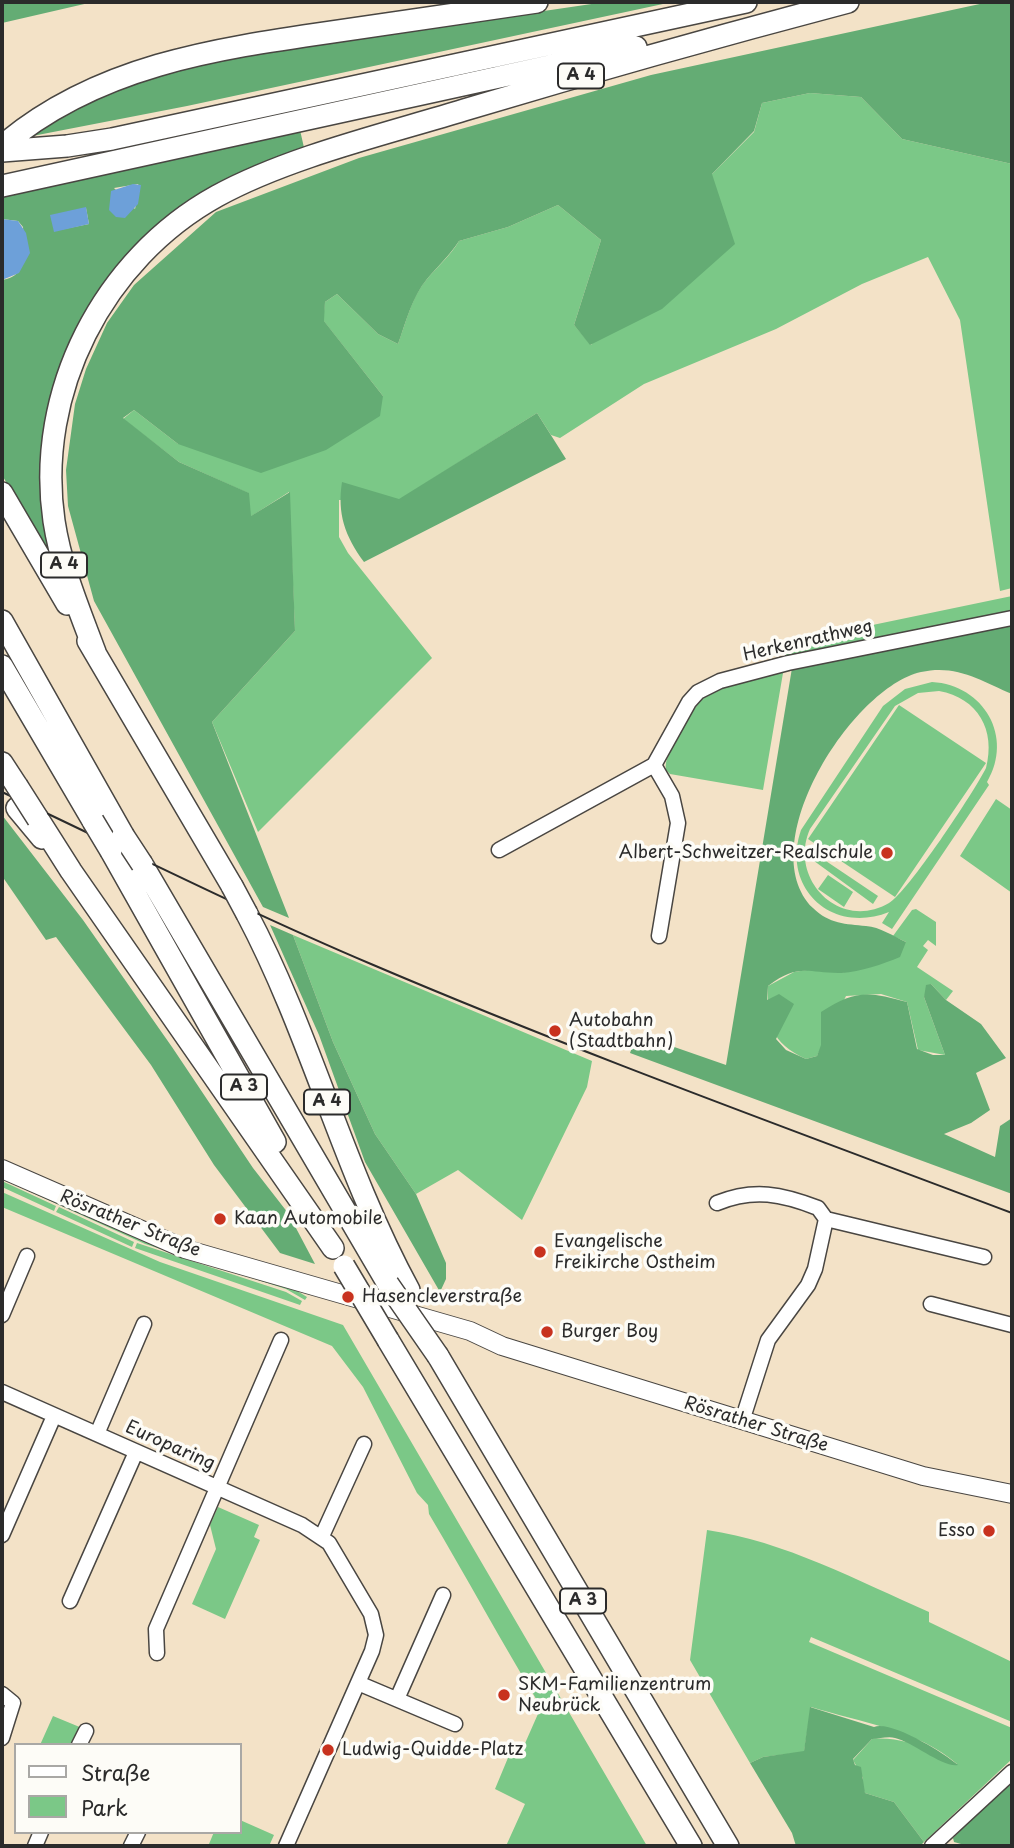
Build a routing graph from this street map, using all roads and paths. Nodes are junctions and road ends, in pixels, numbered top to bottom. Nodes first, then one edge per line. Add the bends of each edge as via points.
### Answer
1 (537, 2) edge
2 (746, 2) edge
3 (845, 2) edge
4 (6, 144) edge
5 (2, 186) edge
6 (2, 493) edge
7 (1012, 618) edge
8 (2, 621) edge
9 (95, 652) junction
10 (2, 666) edge
11 (2, 763) edge
12 (654, 765) junction
13 (9, 788) edge
14 (117, 843) junction
15 (499, 850) dead end
16 (71, 871) junction
17 (659, 936) dead end
18 (2, 1169) edge
19 (717, 1203) dead end
20 (826, 1219) junction
21 (27, 1256) dead end
22 (984, 1256) dead end
23 (339, 1257) junction
24 (931, 1304) dead end
25 (2, 1315) edge
26 (144, 1324) dead end
27 (1012, 1325) edge
28 (281, 1339) dead end
29 (438, 1356) junction
30 (2, 1392) edge
31 (54, 1416) junction
32 (742, 1421) junction
33 (97, 1434) junction
34 (364, 1444) dead end
35 (136, 1452) junction
36 (218, 1488) junction
37 (1012, 1494) edge
38 (2, 1535) edge
39 (322, 1536) junction
40 (443, 1595) dead end
41 (70, 1601) dead end
42 (157, 1653) dead end
43 (358, 1682) junction
44 (2, 1694) edge
45 (397, 1699) junction
46 (455, 1724) dead end
47 (86, 1731) dead end
48 (2, 1738) edge
49 (80, 1743) edge
50 (1012, 1772) edge
51 (286, 1846) edge
52 (691, 1846) edge
53 (728, 1846) edge
54 (932, 1846) edge

1 - 4 highway via 194,55 96,86 63,102
2 - 4 highway via 112,139 67,146
3 - 5 highway
3 - 9 highway, A 4 via 501,99 296,163 217,196 164,232 120,279 96,314 73,362 56,423 51,474 54,519 68,581
6 - 9 highway
7 - 12 street, Herkenrathweg via 720,681 689,702
8 - 14 highway, A 3
9 - 29 highway, A 4, bridge via 247,914 294,1012 363,1196
10 - 14 highway, A 3, bridge via 93,821
11 - 13 highway
12 - 15 street
12 - 17 street via 672,796 678,823
13 - 16 highway, bridge via 38,819
13 - 16 highway via 17,808
14 - 23 highway, A 3
14 - 29 highway, A 3, bridge via 142,864 388,1284
16 - 23 highway
18 - 32 main road, Rösrather Straße via 185,1249 470,1332
19 - 20 street via 740,1194 764,1194 818,1208
20 - 22 street
20 - 32 street via 815,1269 768,1340
21 - 25 street
23 - 52 highway, A 3, bridge
24 - 27 street
26 - 33 street
28 - 36 street
29 - 53 highway, A 3
30 - 31 street, Europaring
31 - 33 street, Europaring
31 - 38 street
32 - 37 main road, Rösrather Straße via 923,1476
33 - 35 street, Europaring
34 - 39 street
35 - 36 street, Europaring
35 - 41 street
36 - 39 street, Europaring
36 - 42 street via 156,1629
39 - 43 street via 374,1622 372,1651
40 - 45 street
43 - 45 street
43 - 51 street
44 - 48 street via 13,1703
45 - 46 street
47 - 49 street
50 - 54 street

